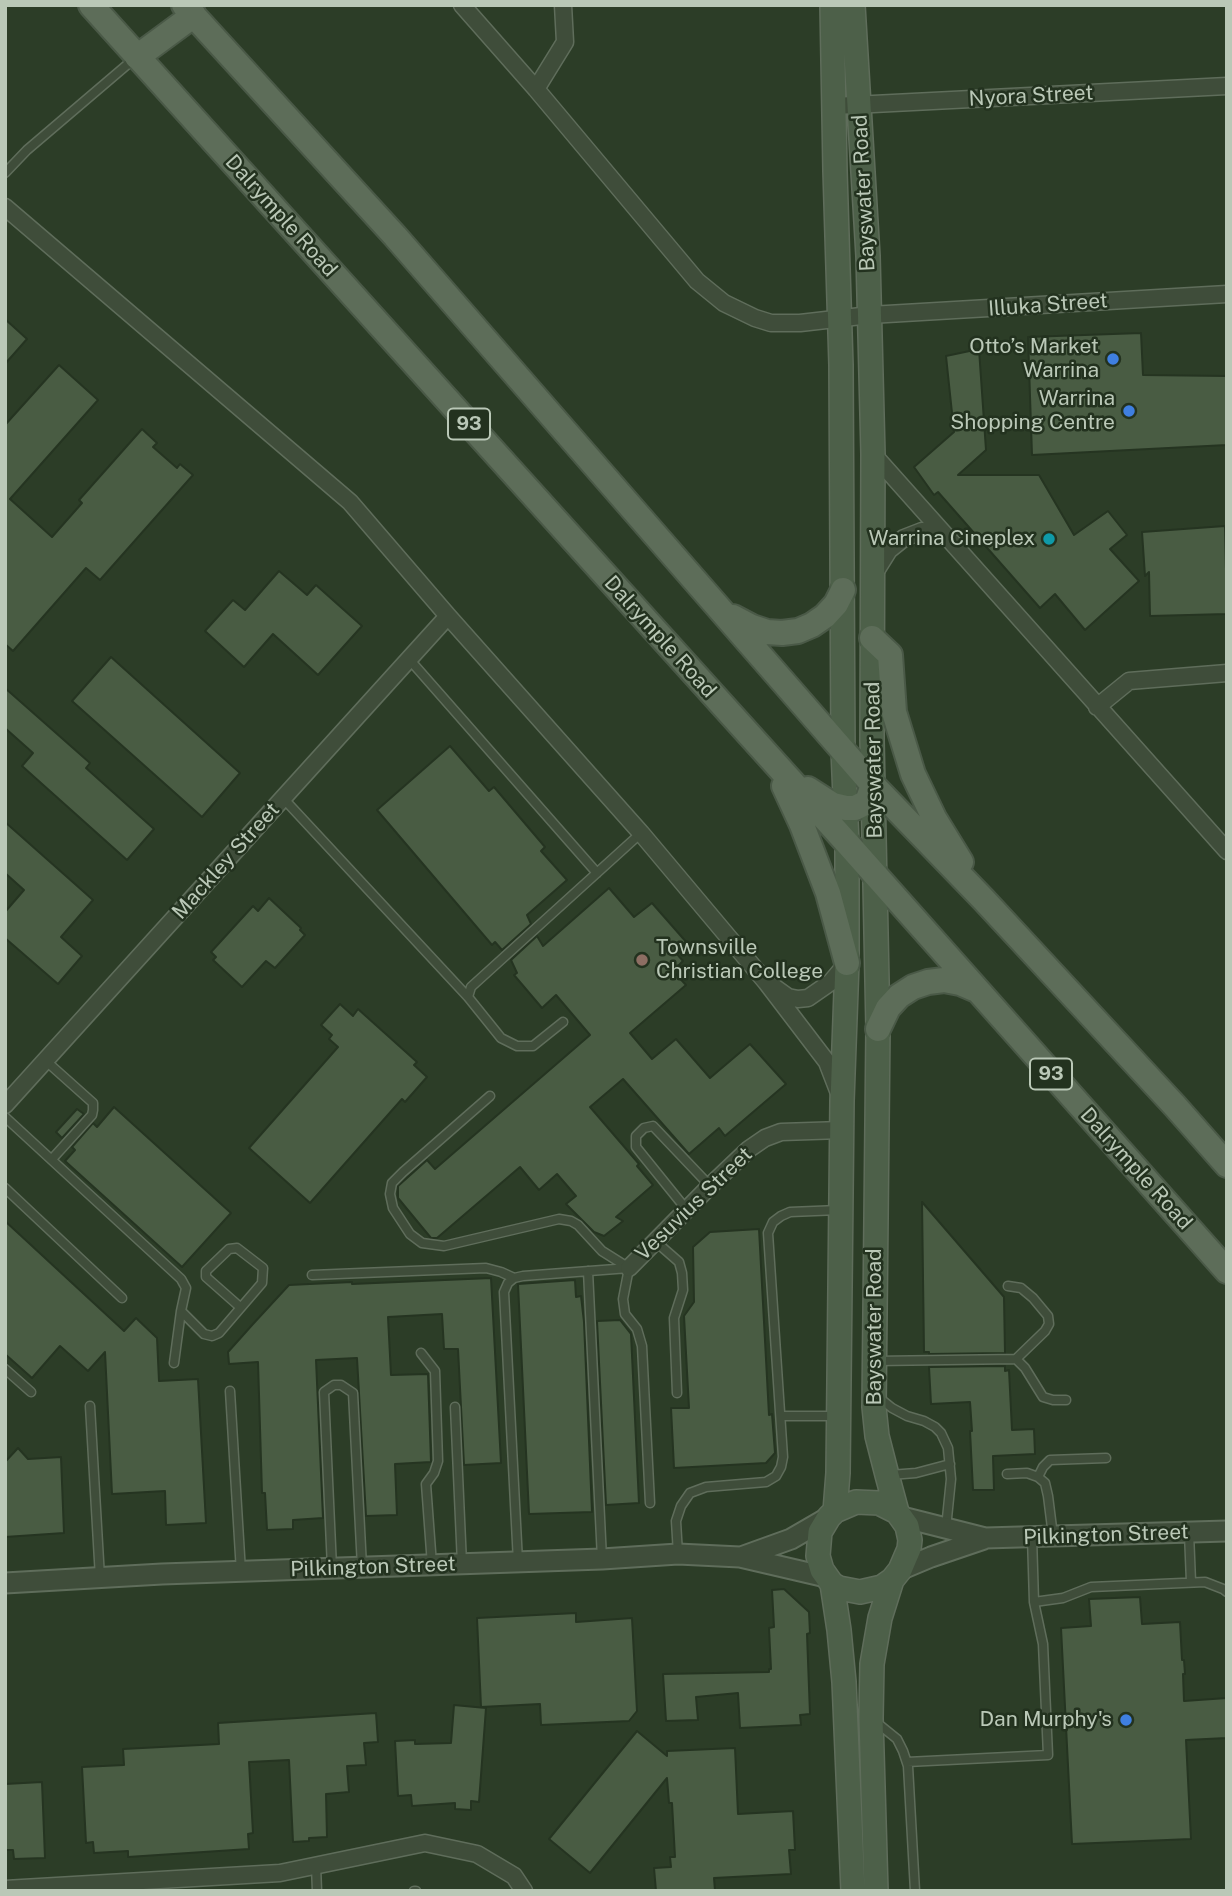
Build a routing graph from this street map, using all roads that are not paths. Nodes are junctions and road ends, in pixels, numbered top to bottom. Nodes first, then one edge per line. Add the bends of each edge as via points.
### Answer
1 (91, 5) edge
2 (462, 5) edge
3 (563, 5) edge
4 (832, 5) edge
5 (853, 5) edge
6 (189, 10) edge
7 (137, 57) junction
8 (1227, 86) edge
9 (536, 89) junction
10 (860, 105) junction
11 (834, 106) junction
12 (5, 173) edge
13 (5, 207) edge
14 (1227, 293) edge
15 (870, 315) junction
16 (840, 319) junction
17 (873, 454) junction
18 (942, 532) junction
19 (874, 574) junction
20 (843, 590) junction
21 (726, 614) junction
22 (448, 616) junction
23 (872, 638) junction
24 (409, 659) junction
25 (1227, 673) edge
26 (1097, 707) junction
27 (843, 751) junction
28 (770, 759) junction
29 (873, 785) junction
30 (284, 798) junction
31 (846, 808) junction
32 (641, 833) junction
33 (847, 844) junction
34 (1227, 851) edge
35 (597, 873) junction
36 (876, 877) junction
37 (984, 900) junction
38 (848, 963) junction
39 (766, 982) junction
40 (975, 989) junction
41 (468, 997) junction
42 (563, 1023) dead end
43 (878, 1030) junction
44 (46, 1061) junction
45 (490, 1096) dead end
46 (842, 1101) junction
47 (5, 1105) edge
48 (5, 1117) edge
49 (842, 1130) junction
50 (52, 1159) junction
51 (1227, 1165) edge
52 (710, 1186) junction
53 (5, 1188) edge
54 (686, 1209) junction
55 (842, 1210) junction
56 (655, 1241) junction
57 (629, 1268) junction
58 (588, 1270) junction
59 (1227, 1271) edge
60 (312, 1275) dead end
61 (514, 1278) junction
62 (1008, 1286) dead end
63 (122, 1298) dead end
64 (240, 1307) junction
65 (181, 1311) junction
66 (421, 1353) dead end
67 (1016, 1359) junction
68 (873, 1361) junction
69 (174, 1363) dead end
70 (5, 1369) edge
71 (230, 1391) dead end
72 (31, 1392) dead end
73 (677, 1393) dead end
74 (873, 1393) junction
75 (1066, 1400) dead end
76 (90, 1406) dead end
77 (455, 1407) dead end
78 (781, 1416) junction
79 (839, 1416) junction
80 (1106, 1458) dead end
81 (950, 1464) junction
82 (1007, 1474) dead end
83 (887, 1475) junction
84 (1038, 1477) junction
85 (650, 1503) dead end
86 (832, 1514) junction
87 (900, 1514) junction
88 (946, 1528) junction
89 (1227, 1531) edge
90 (1189, 1533) junction
91 (1053, 1536) junction
92 (1032, 1537) junction
93 (985, 1538) junction
94 (678, 1554) junction
95 (740, 1557) junction
96 (601, 1559) junction
97 (519, 1562) junction
98 (462, 1564) junction
99 (432, 1565) junction
100 (362, 1567) junction
101 (332, 1568) junction
102 (241, 1572) junction
103 (896, 1575) junction
104 (100, 1578) junction
105 (829, 1580) junction
106 (5, 1583) edge
107 (1191, 1583) junction
108 (1227, 1592) edge
109 (1034, 1602) junction
110 (871, 1718) junction
111 (907, 1762) junction
112 (316, 1866) junction
113 (5, 1889) edge
114 (317, 1891) edge
115 (524, 1891) edge
116 (853, 1891) edge
117 (876, 1891) edge
118 (915, 1891) edge

1 - 7 main road, Dalrymple Road / 93
2 - 9 street
3 - 9 street via 565,41
4 - 11 main road, Bayswater Road
5 - 10 main road, Bayswater Road
6 - 7 main road
6 - 21 main road via 395,236
7 - 12 lane
7 - 28 main road, Dalrymple Road / 93
8 - 10 street, Nyora Street
9 - 16 street via 710,293 739,312 771,323
10 - 11 street, Nyora Street
10 - 15 main road, Bayswater Road
11 - 16 main road, Bayswater Road
13 - 22 street via 350,502
14 - 15 street, Illuka Street
15 - 16 street
15 - 17 main road, Bayswater Road
16 - 20 main road, Bayswater Road
17 - 18 street
17 - 19 main road, Bayswater Road
18 - 19 street via 922,531 904,538 889,550
18 - 26 street
19 - 23 main road, Bayswater Road
20 - 21 main road via 825,616 798,631 767,632
20 - 27 main road, Bayswater Road
21 - 27 main road
22 - 24 street, Mackley Street
22 - 32 street
23 - 29 main road, Bayswater Road
23 - 37 main road via 890,655 894,712 913,774
24 - 30 street, Mackley Street
24 - 35 lane
25 - 26 street via 1129,681
26 - 34 street
27 - 29 main road
27 - 31 main road, Bayswater Road
28 - 31 main road via 819,797
28 - 33 main road, Dalrymple Road / 93
28 - 38 main road via 828,893
29 - 31 main road via 867,802
29 - 36 main road, Bayswater Road
29 - 37 main road
30 - 41 lane
30 - 44 street, Mackley Street
31 - 33 main road, Bayswater Road
32 - 35 lane
32 - 39 street
33 - 36 main road, Dalrymple Road / 93
33 - 38 main road, Bayswater Road
35 - 41 lane via 471,986
36 - 40 main road, Dalrymple Road / 93
36 - 43 main road, Bayswater Road
37 - 51 main road
38 - 39 street via 808,998 788,997
38 - 46 main road, Bayswater Road
39 - 46 street via 827,1062
40 - 43 main road via 944,980 920,984 894,1002
40 - 59 main road, Dalrymple Road / 93
41 - 42 lane via 501,1038 517,1046 533,1046
43 - 68 main road, Bayswater Road
44 - 47 street, Mackley Street
44 - 50 lane via 93,1103 92,1115
45 - 57 lane via 392,1184 393,1208 410,1234 422,1243 444,1246 559,1219 578,1225 601,1251
46 - 49 main road, Bayswater Road
48 - 50 lane
49 - 52 street, Vesuvius Street via 781,1132 765,1138
49 - 55 main road, Bayswater Road
50 - 65 lane via 181,1279 186,1288
52 - 54 street, Vesuvius Street
52 - 54 lane via 653,1126 644,1128 636,1136 636,1147
53 - 63 lane
54 - 56 street, Vesuvius Street
55 - 78 lane via 790,1212 773,1222 768,1233
55 - 79 main road, Bayswater Road
56 - 57 street, Vesuvius Street
56 - 73 lane via 679,1262 682,1273 684,1290 674,1318
57 - 58 lane
57 - 85 lane via 623,1299 625,1314 642,1346
58 - 61 lane
58 - 96 lane
60 - 61 lane via 486,1268
61 - 97 lane via 504,1292
62 - 67 lane via 1021,1287 1033,1298 1049,1324
64 - 64 lane via 206,1277 206,1271 229,1249 237,1248 263,1268 264,1275
64 - 65 lane via 212,1336
65 - 69 lane
66 - 99 lane via 435,1371 439,1461 426,1484
67 - 68 lane
67 - 75 lane via 1044,1397
68 - 74 main road, Bayswater Road
70 - 72 lane
71 - 102 lane
74 - 81 lane via 941,1433
74 - 83 main road, Bayswater Road
76 - 104 lane
77 - 98 lane
78 - 79 lane
78 - 94 lane via 783,1457 776,1476 766,1482 706,1487 690,1493 676,1521
79 - 86 main road, Bayswater Road via 838,1483
80 - 84 lane via 1050,1460
81 - 83 lane
81 - 88 lane
82 - 84 lane via 1027,1472
83 - 87 main road, Bayswater Road
84 - 91 lane via 1045,1483
86 - 87 main road via 856,1502 879,1503
86 - 95 street, Pilkington Street via 791,1539
86 - 105 main road via 817,1546
87 - 88 street, Pilkington Street
87 - 103 main road via 910,1540
88 - 93 street, Pilkington Street
89 - 90 street, Pilkington Street
90 - 91 street, Pilkington Street
90 - 107 lane
91 - 92 street, Pilkington Street
92 - 93 street, Pilkington Street
92 - 109 lane
93 - 103 street, Pilkington Street
94 - 95 street, Pilkington Street
94 - 96 street, Pilkington Street
95 - 105 street, Pilkington Street
96 - 97 street, Pilkington Street
97 - 98 street, Pilkington Street
98 - 99 street, Pilkington Street
99 - 100 street, Pilkington Street
100 - 101 street, Pilkington Street
100 - 101 lane via 353,1393 334,1385 324,1392
101 - 102 street, Pilkington Street
102 - 104 street, Pilkington Street
103 - 105 main road via 882,1587 860,1592 839,1588
103 - 110 main road via 880,1618
104 - 106 street, Pilkington Street
105 - 116 main road via 844,1682
107 - 108 lane via 1205,1582
107 - 109 lane via 1091,1587 1063,1598
109 - 111 lane via 1043,1644 1048,1755
110 - 111 lane via 897,1739
110 - 117 main road
111 - 118 lane
112 - 113 street via 280,1873
112 - 114 lane
112 - 115 street via 425,1843 478,1854 514,1876

